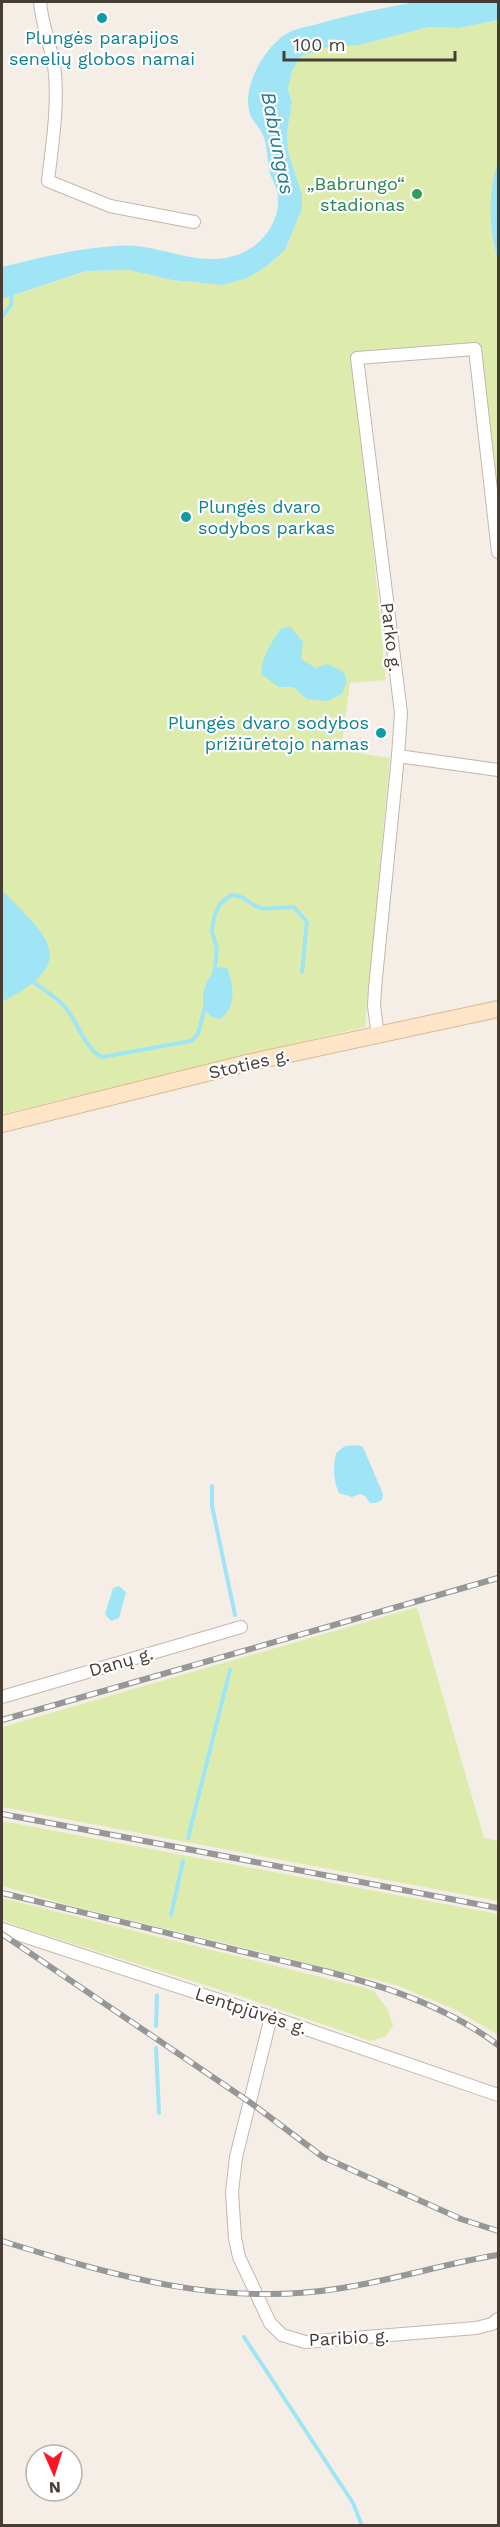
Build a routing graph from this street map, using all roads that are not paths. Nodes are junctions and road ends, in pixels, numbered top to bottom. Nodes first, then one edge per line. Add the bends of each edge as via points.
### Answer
1 (40, 2) edge
2 (194, 222) dead end
3 (498, 552) edge
4 (398, 756) junction
5 (498, 770) edge
6 (498, 1008) edge
7 (378, 1036) junction
8 (2, 1124) edge
9 (241, 1627) dead end
10 (2, 1697) edge
11 (2, 1929) edge
12 (271, 2017) junction
13 (498, 2096) edge
14 (498, 2319) edge

1 - 2 street via 55,73 55,123 48,181 110,206
3 - 4 street, Parko g. via 475,349 357,358 400,713
4 - 5 street
4 - 7 street, Parko g. via 375,988
6 - 7 main road, Stoties g.
7 - 8 main road, Stoties g.
9 - 10 street, Danų g.
11 - 12 street, Lentpjūvės g.
12 - 13 street, Lentpjūvės g.
12 - 14 street, Paribio g. via 236,2157 232,2192 239,2257 270,2323 282,2336 305,2342 476,2328

